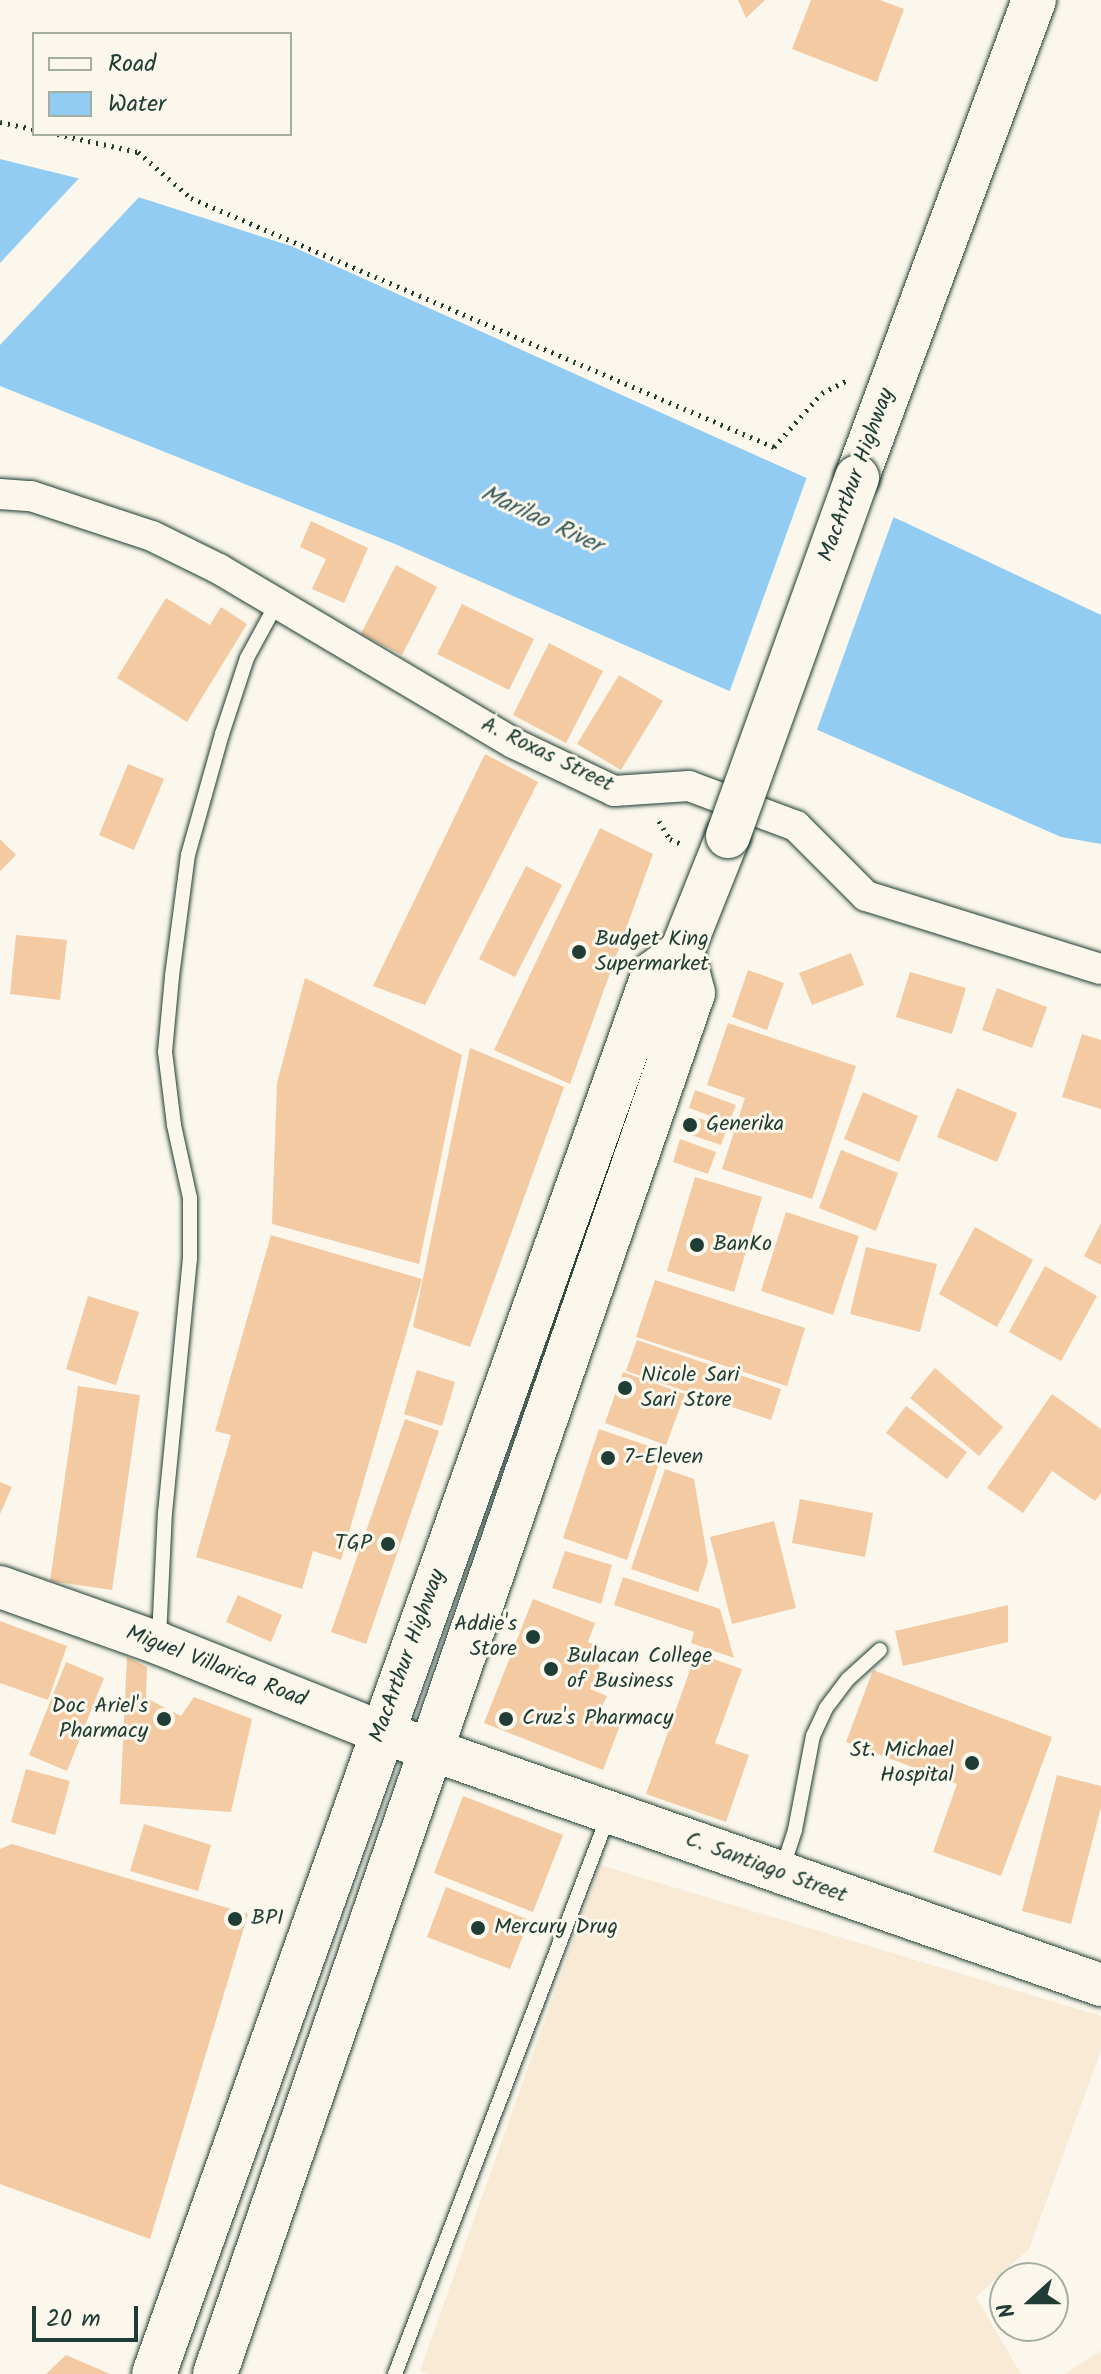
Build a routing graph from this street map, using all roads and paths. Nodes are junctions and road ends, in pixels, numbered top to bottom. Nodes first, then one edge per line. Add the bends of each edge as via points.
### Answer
1 (1034, 0) edge
2 (0, 122) edge
3 (32, 129) edge
4 (66, 136) edge
5 (822, 393) dead end
6 (0, 494) edge
7 (277, 603) junction
8 (660, 825) dead end
9 (670, 839) dead end
10 (682, 951) junction
11 (1101, 969) edge
12 (0, 1587) edge
13 (158, 1643) junction
14 (880, 1650) dead end
15 (381, 1732) junction
16 (431, 1750) junction
17 (610, 1811) junction
18 (781, 1875) junction
19 (1101, 1985) edge
20 (154, 2374) edge
21 (215, 2374) edge
22 (395, 2374) edge

1 - 10 highway, MacArthur Highway, bridge
2 - 3 path
4 - 5 path via 138,152 191,198 774,447
6 - 7 street, A. Roxas Street via 31,496 152,536
7 - 11 street, A. Roxas Street via 513,743 614,791 689,786 703,791 796,826 866,896
7 - 13 lane via 247,658 222,734 188,855 172,976 165,1052 190,1198 190,1259
8 - 9 path
10 - 15 highway, MacArthur Highway via 654,973
10 - 16 highway via 693,993
12 - 13 main road, Miguel Villarica Road
13 - 15 main road, Miguel Villarica Road
14 - 18 lane via 848,1679 813,1736
15 - 16 main road, Miguel Villarica Road
15 - 20 highway, MacArthur Highway
16 - 17 main road, C. Santiago Street
16 - 21 highway
17 - 18 main road, C. Santiago Street
17 - 22 lane
18 - 19 main road, C. Santiago Street

